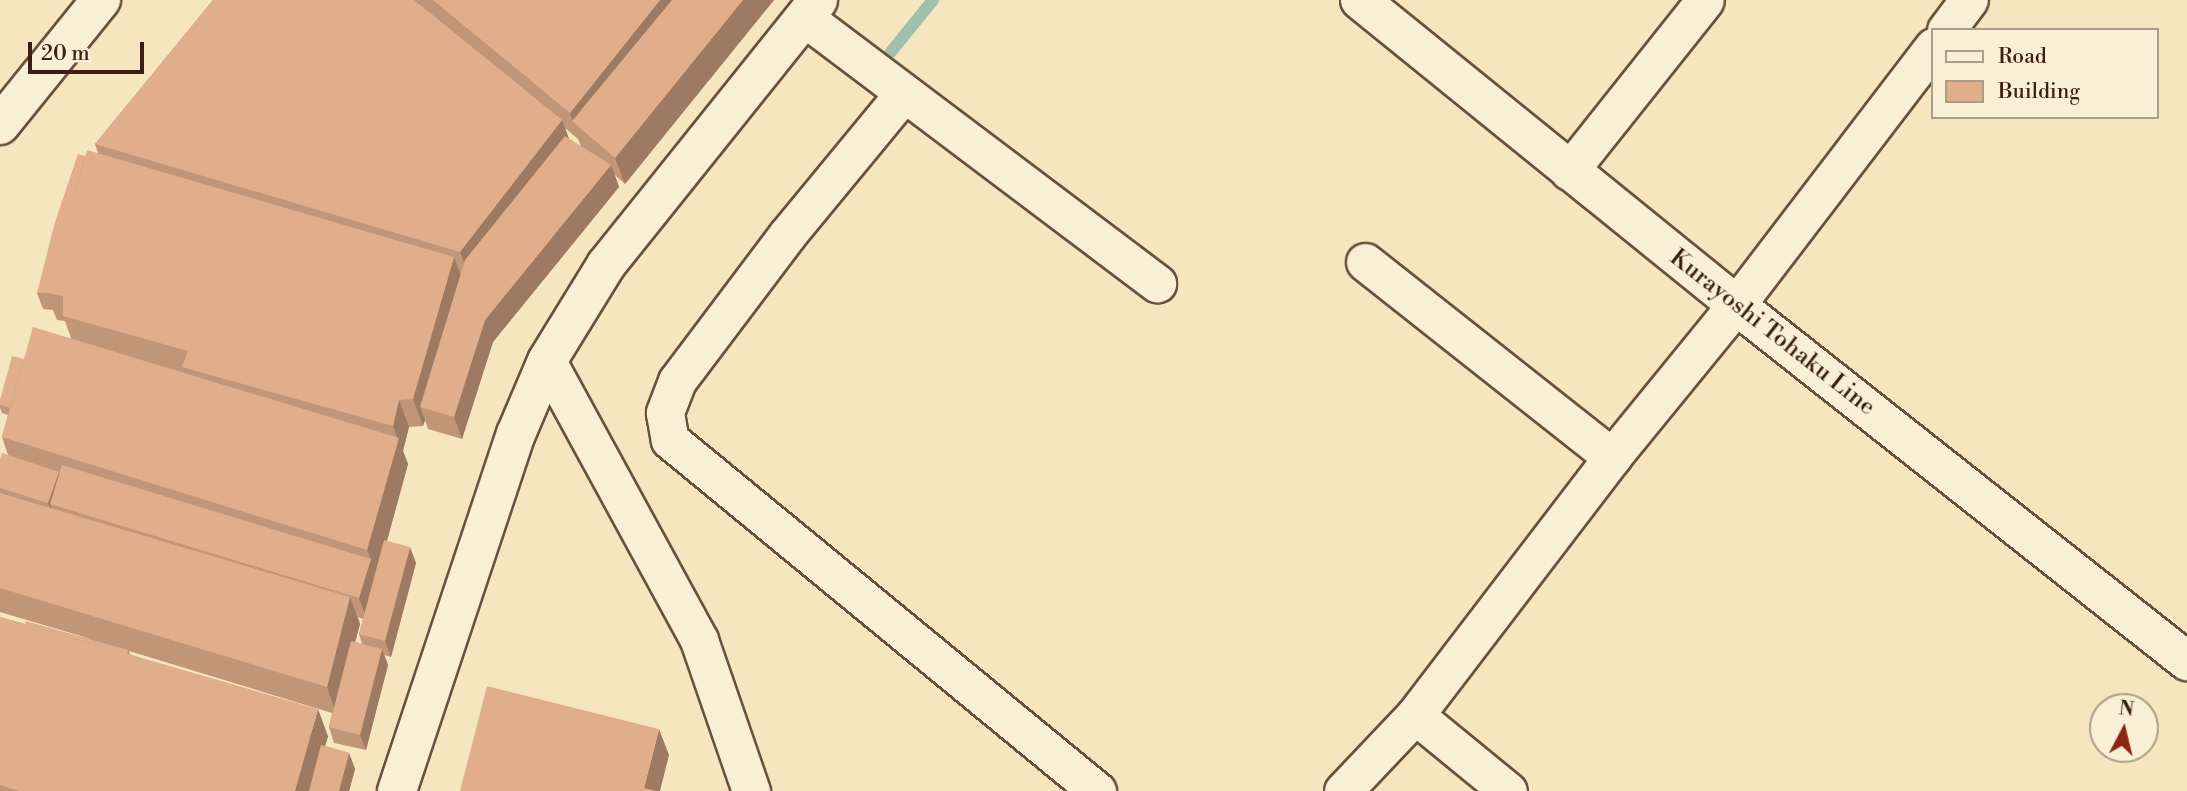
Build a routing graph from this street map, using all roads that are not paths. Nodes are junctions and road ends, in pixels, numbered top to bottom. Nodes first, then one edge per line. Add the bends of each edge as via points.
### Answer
1 (101, 0) edge
2 (1360, 0) edge
3 (1705, 0) edge
4 (1969, 0) edge
5 (812, 9) edge
6 (1948, 28) edge
7 (1932, 48) edge
8 (904, 93) junction
9 (0, 125) edge
10 (1569, 171) junction
11 (1365, 262) dead end
12 (1157, 283) dead end
13 (1736, 305) junction
14 (547, 361) junction
15 (1612, 457) junction
16 (2187, 661) edge
17 (1415, 715) junction
18 (397, 791) edge
19 (751, 791) edge
20 (1097, 791) edge
21 (1343, 791) edge
22 (1508, 791) edge

1 - 9 main road
2 - 10 main road, Kurayoshi Tohaku Line
3 - 10 street
4 - 6 street
5 - 8 street
5 - 14 main road via 606,265
7 - 13 street
8 - 12 street
8 - 20 street via 787,235 677,380 665,413 670,440
10 - 13 main road, Kurayoshi Tohaku Line
11 - 15 street
13 - 15 street
13 - 16 main road, Kurayoshi Tohaku Line
14 - 18 main road via 516,434
14 - 19 street via 699,640
15 - 17 street
17 - 21 street
17 - 22 street

